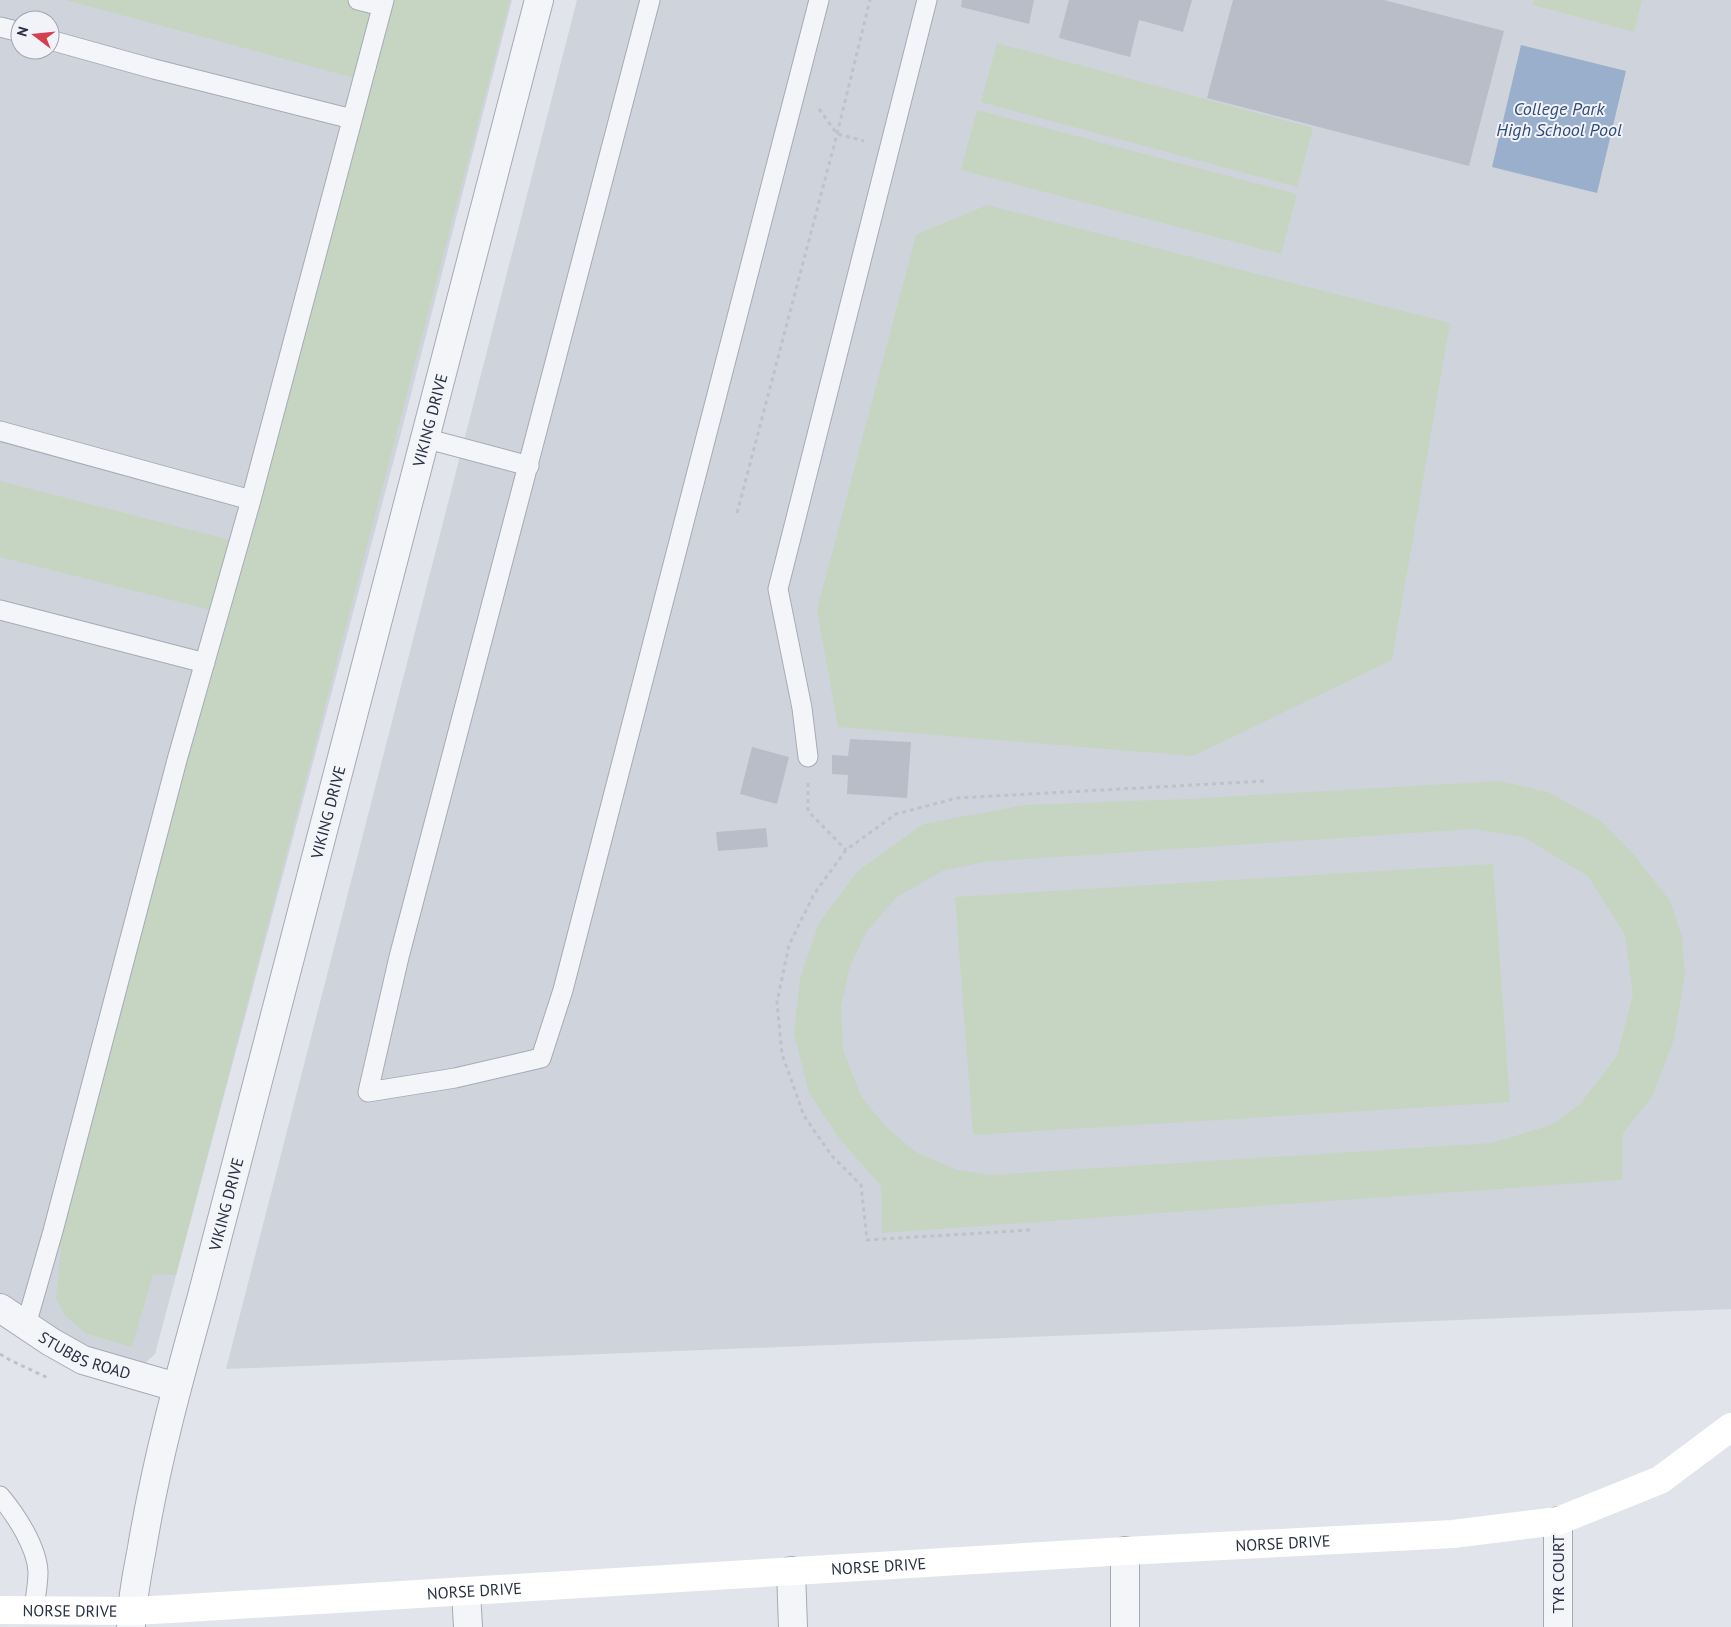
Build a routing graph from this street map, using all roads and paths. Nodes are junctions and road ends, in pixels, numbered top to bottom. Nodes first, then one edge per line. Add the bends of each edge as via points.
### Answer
1 (358, 0) edge
2 (539, 0) edge
3 (650, 0) edge
4 (818, 0) edge
5 (870, 0) edge
6 (927, 0) edge
7 (383, 3) edge
8 (60, 43) edge
9 (352, 119) junction
10 (0, 431) edge
11 (424, 438) junction
12 (529, 466) junction
13 (250, 500) junction
14 (737, 513) dead end
15 (0, 610) edge
16 (205, 663) junction
17 (808, 757) joint
18 (1266, 781) dead end
19 (846, 850) junction
20 (1030, 1230) dead end
21 (0, 1308) edge
22 (26, 1325) junction
23 (176, 1387) junction
24 (1731, 1428) edge
25 (2, 1503) edge
26 (1558, 1522) junction
27 (1125, 1551) junction
28 (791, 1571) junction
29 (466, 1592) junction
30 (0, 1610) edge
31 (34, 1611) junction
32 (131, 1619) edge
33 (468, 1627) edge
34 (793, 1627) edge
35 (1125, 1627) edge
36 (1558, 1627) edge

1 - 7 lane
2 - 11 street, VIKING DRIVE
3 - 12 lane
4 - 12 lane via 563,990 541,1058 455,1078 368,1092 399,957
5 - 14 path
6 - 17 lane via 778,589 802,708
7 - 9 lane
8 - 9 lane
9 - 13 lane
10 - 13 lane
11 - 12 lane
11 - 23 street, VIKING DRIVE
13 - 16 lane
15 - 16 lane
16 - 22 lane
17 - 19 path via 808,811
18 - 19 path via 957,798 896,814
19 - 20 path via 814,894 789,945 778,1002 782,1054 804,1116 832,1156 861,1185 867,1240
21 - 22 street, STUBBS ROAD
22 - 23 street, STUBBS ROAD via 83,1360
23 - 32 street, VIKING DRIVE via 146,1524
24 - 26 street, NORSE DRIVE via 1660,1480
25 - 31 lane via 29,1538 38,1571
26 - 27 street, NORSE DRIVE via 1453,1534
26 - 36 street, TYR COURT
27 - 28 street, NORSE DRIVE
27 - 35 street
28 - 29 street, NORSE DRIVE
28 - 34 street
29 - 32 street, NORSE DRIVE
29 - 33 street
30 - 31 street, NORSE DRIVE
31 - 32 street, NORSE DRIVE

